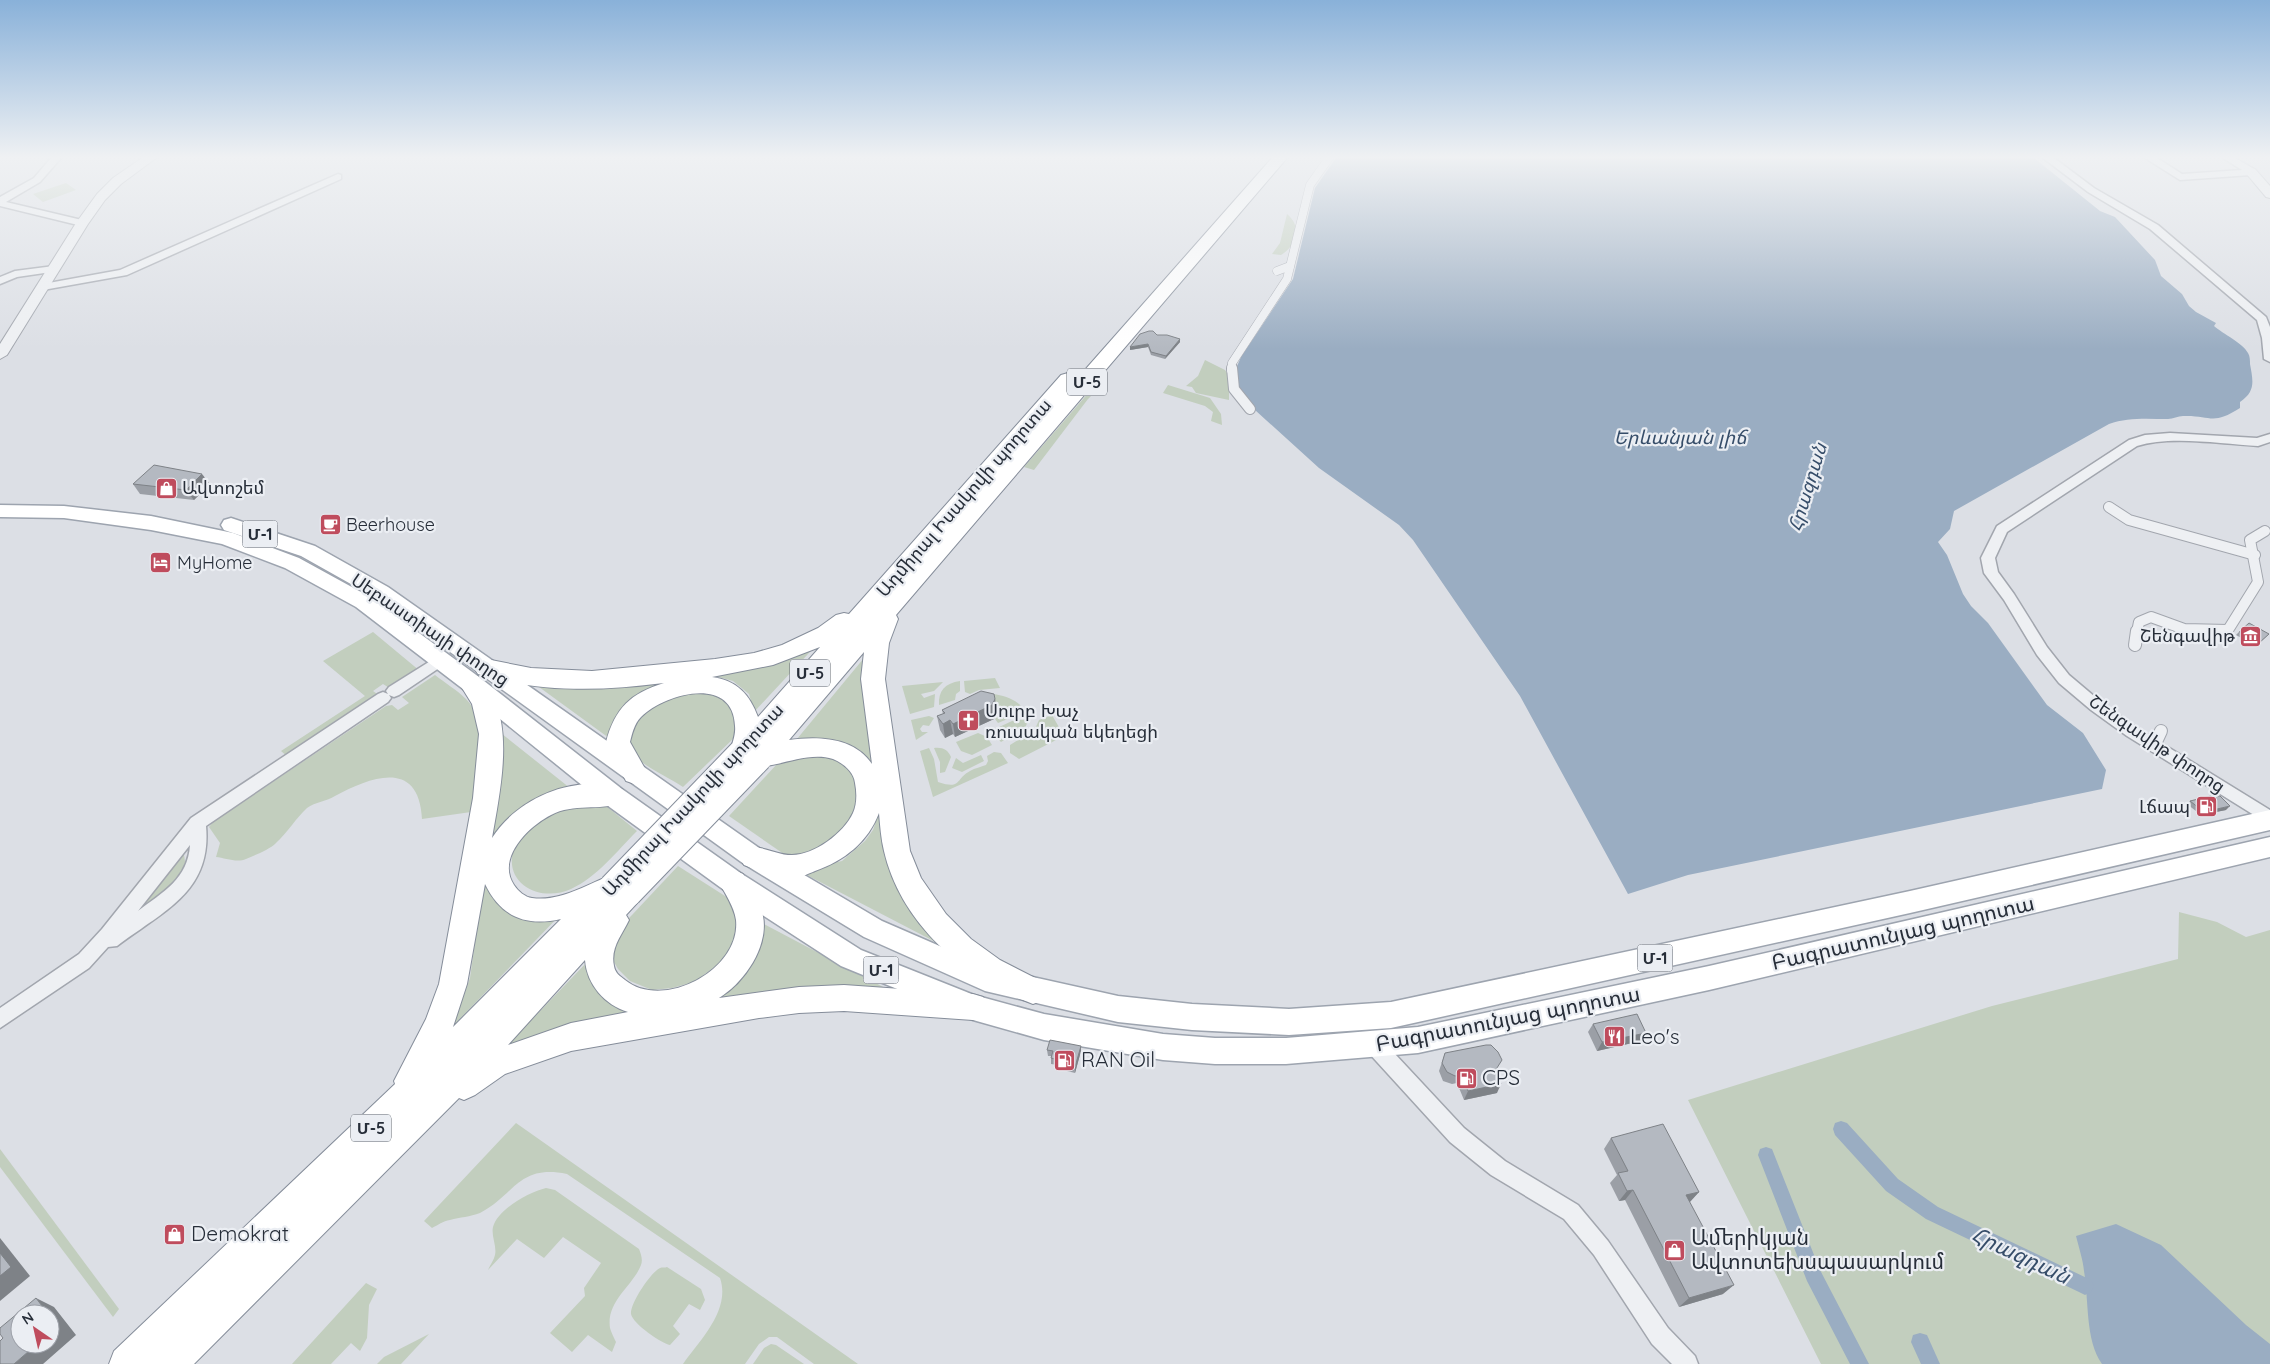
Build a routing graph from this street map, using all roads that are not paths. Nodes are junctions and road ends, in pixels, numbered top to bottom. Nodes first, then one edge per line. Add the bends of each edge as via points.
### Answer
1 (77, 222) edge
2 (238, 222) edge
3 (1209, 222) edge
4 (1223, 222) edge
5 (1301, 222) edge
6 (2145, 222) edge
7 (82, 223) joint
8 (1290, 266) junction
9 (54, 269) junction
10 (1277, 270) dead end
11 (1, 282) edge
12 (43, 287) junction
13 (0, 355) edge
14 (2270, 359) edge
15 (1250, 409) dead end
16 (2270, 438) edge
17 (0, 498) edge
18 (70, 506) junction
19 (2109, 507) dead end
20 (0, 511) edge
21 (2265, 531) dead end
22 (2255, 555) junction
23 (886, 600) junction
24 (2134, 645) dead end
25 (440, 660) junction
26 (478, 675) junction
27 (2161, 731) dead end
28 (2154, 746) junction
29 (750, 755) junction
30 (635, 774) junction
31 (613, 796) junction
32 (2270, 819) edge
33 (197, 823) junction
34 (2211, 833) junction
35 (2270, 847) edge
36 (2234, 856) junction
37 (753, 857) junction
38 (733, 882) junction
39 (620, 890) junction
40 (1693, 950) junction
41 (82, 962) junction
42 (1709, 978) junction
43 (1033, 991) junction
44 (973, 1007) junction
45 (0, 1019) edge
46 (1374, 1046) junction
47 (397, 1103) junction
48 (429, 1108) junction
49 (126, 1364) edge
50 (169, 1364) edge
51 (1687, 1364) edge

1 - 7 street
2 - 12 street via 123,273
3 - 23 highway, Ադմիրալ Իսակովի պողոտա / Մ-5 via 980,478
4 - 23 highway, Ադմիրալ Իսակովի պողոտա / Մ-5
5 - 8 street
6 - 14 street via 2262,319
7 - 9 street
8 - 10 street
8 - 15 street via 1288,279 1232,363 1230,380
9 - 11 street via 15,274
9 - 12 street
12 - 13 street
16 - 28 street, Շենգավիթ փողոց via 2249,442 2155,438 2133,443 2002,529 1988,558 1991,573 2042,651 2064,678 2096,706
17 - 18 main road, Սեբաստիայի փողոց / Մ-1
18 - 20 main road, Սեբաստիայի փողոց / Մ-1
18 - 25 main road, Սեբաստիայի փողոց / Մ-1 via 226,538 292,563 363,602
18 - 26 main road, Սեբաստիայի փողոց / Մ-1 via 136,506 192,515 239,526 308,551 381,592
19 - 22 street via 2130,520
21 - 22 street via 2250,540
22 - 24 street via 2258,582 2228,630 2184,629 2150,617 2139,622
23 - 26 highway via 822,638 791,652 752,663 592,680
23 - 29 highway, Ադմիրալ Իսակովի պողոտա / Մ-5
23 - 43 highway via 873,678 897,851 910,884 936,924 990,969
25 - 26 main road, Սեբաստիայի փողոց / Մ-1
25 - 33 street
26 - 30 main road, Սեբաստիայի փողոց / Մ-1
26 - 31 main road, Սեբաստիայի փողոց / Մ-1
26 - 47 highway via 491,734 486,798 466,919 453,984 439,1024
27 - 28 street
28 - 32 street, Շենգավիթ փողոց
29 - 30 highway via 747,721 734,695 720,686 683,686 644,702 631,712 621,727 618,742
29 - 37 highway via 811,748 841,752 862,766 870,798 869,808 855,832 829,853 797,866
29 - 39 highway, Ադմիրալ Իսակովի պողոտա / Մ-5, bridge
30 - 37 main road, Բագրատունյաց պողոտա / Մ-1
31 - 38 main road, Բագրատունյաց պողոտա / Մ-1
31 - 39 highway via 585,794 533,812 504,840 496,874 511,902 536,910 572,905
32 - 34 main road, Բագրատունյաց պողոտա / Մ-1
33 - 41 street via 108,935
33 - 41 street via 196,859 192,872 176,890
34 - 36 main road
34 - 40 main road, Բագրատունյաց պողոտա / Մ-1
35 - 36 main road, Բագրատունյաց պողոտա / Մ-1
36 - 42 main road, Բագրատունյաց պողոտա / Մ-1
37 - 43 main road, Բագրատունյաց պողոտա / Մ-1 via 873,929 985,979
38 - 39 highway via 749,914 744,951 712,987 690,998 664,1005 641,1003 623,996 613,990 601,973 600,951
38 - 44 main road, Բագրատունյաց պողոտա / Մ-1 via 851,958
39 - 47 highway, Ադմիրալ Իսակովի պողոտա / Մ-5
39 - 48 highway, Ադմիրալ Իսակովի պողոտա / Մ-5
40 - 42 main road
40 - 43 main road, Բագրատունյաց պողոտա / Մ-1 via 1391,1015 1289,1022 1118,1009
41 - 45 street
42 - 46 main road, Բագրատունյաց պողոտա / Մ-1 via 1418,1040
44 - 46 main road, Բագրատունյաց պողոտա / Մ-1 via 1044,1027 1163,1047 1286,1051
44 - 48 highway via 844,998 808,999 627,1026 571,1037 496,1063
46 - 51 street via 1457,1134 1498,1168 1571,1212 1601,1248 1660,1336
47 - 49 highway, Ադմիրալ Իսակովի պողոտա / Մ-5
48 - 50 highway, Ադմիրալ Իսակովի պողոտա / Մ-5

